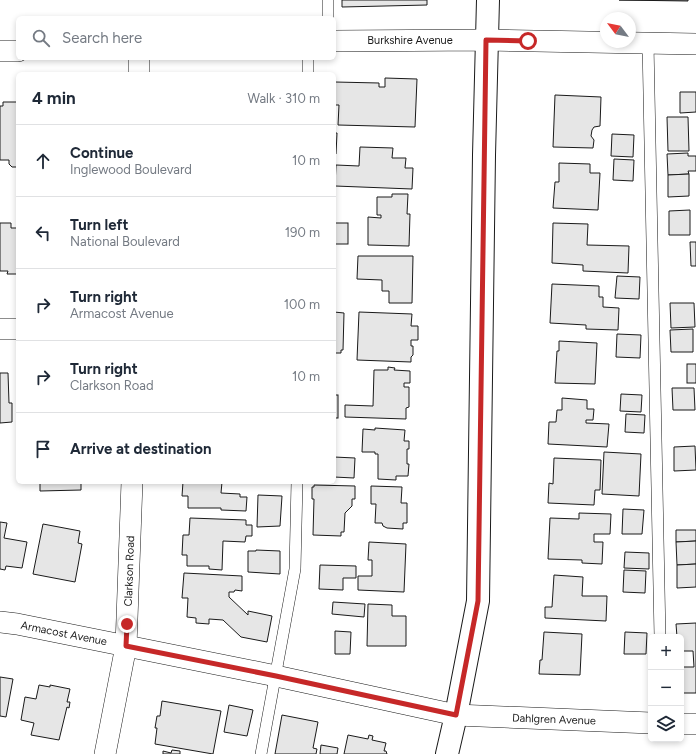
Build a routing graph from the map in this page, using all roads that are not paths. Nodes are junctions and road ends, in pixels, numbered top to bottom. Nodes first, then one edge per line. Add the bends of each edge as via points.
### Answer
1 (328, 0) edge
2 (488, 0) edge
3 (328, 16) edge
4 (486, 40) junction
5 (336, 41) edge
6 (648, 43) junction
7 (696, 44) edge
8 (0, 51) edge
9 (16, 51) edge
10 (139, 60) edge
11 (308, 60) edge
12 (139, 72) edge
13 (308, 72) edge
14 (0, 329) edge
15 (16, 329) edge
16 (132, 484) edge
17 (297, 484) edge
18 (0, 622) edge
19 (660, 634) edge
20 (126, 646) junction
21 (276, 676) junction
22 (456, 715) junction
23 (648, 723) edge
24 (684, 724) edge
25 (696, 724) edge
26 (105, 754) edge
27 (261, 754) edge
28 (447, 754) edge

1 - 3 lane
2 - 4 main road
4 - 5 street, Burkshire Avenue
4 - 6 street, Burkshire Avenue
4 - 22 main road via 478,601
6 - 7 street, Burkshire Avenue
6 - 19 lane
8 - 9 street
10 - 12 street
11 - 13 lane
14 - 15 street
16 - 20 street, Clarkson Road
17 - 21 lane via 295,570
18 - 20 street, Armacost Avenue
20 - 21 street, Armacost Avenue
20 - 26 street, Clarkson Road
21 - 22 street, Armacost Avenue
21 - 27 lane
22 - 23 street, Dahlgren Avenue
22 - 28 main road
24 - 25 street

